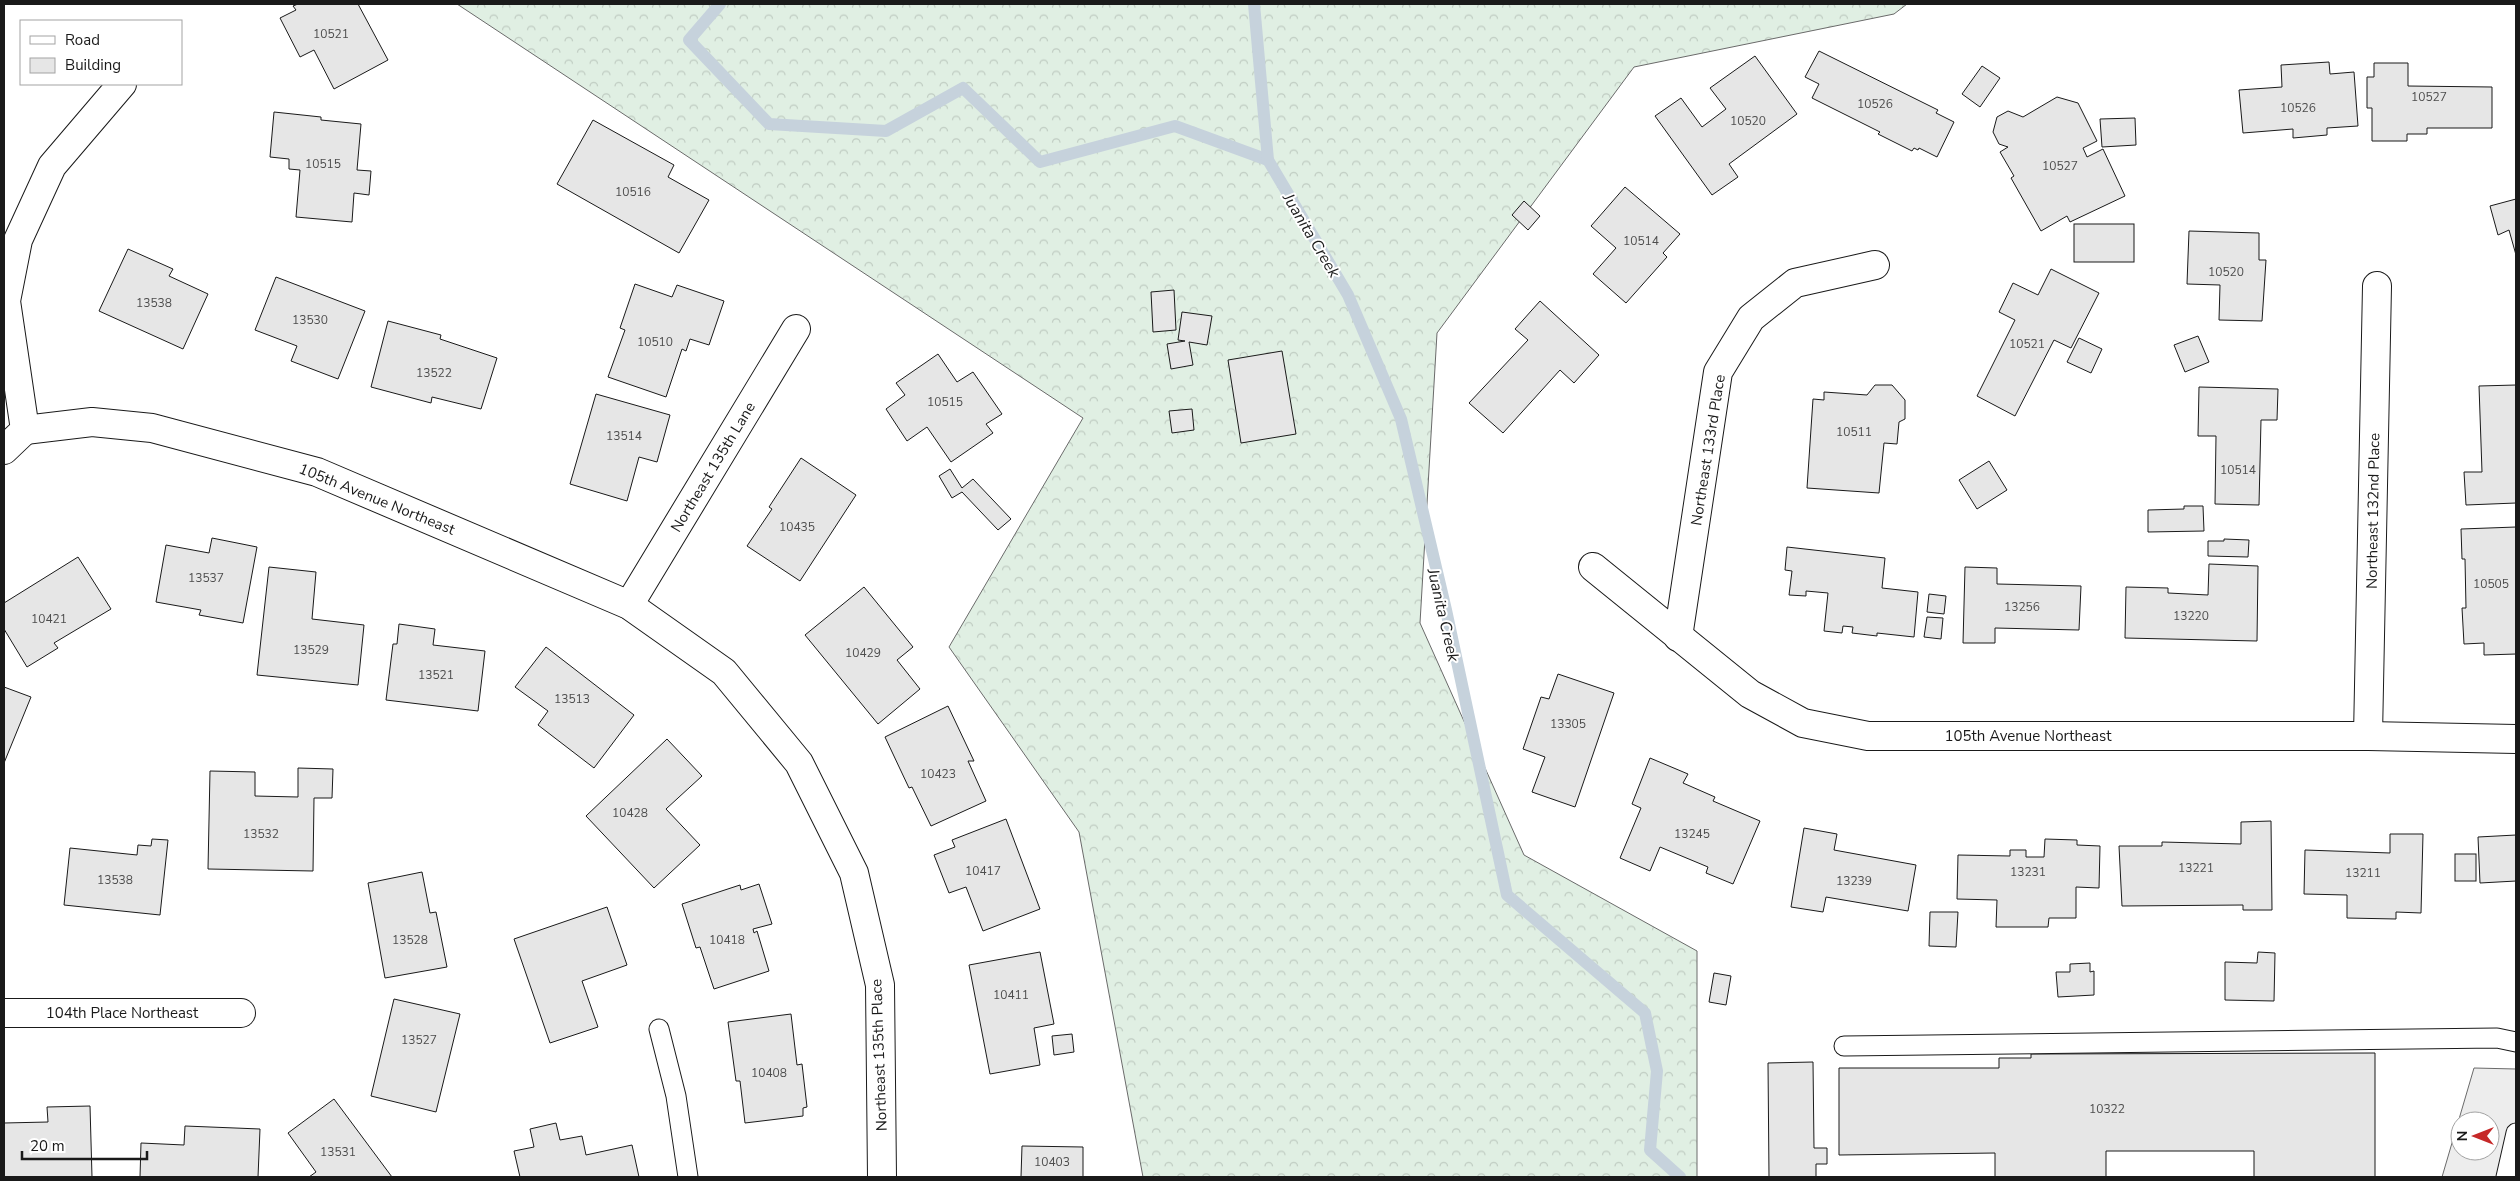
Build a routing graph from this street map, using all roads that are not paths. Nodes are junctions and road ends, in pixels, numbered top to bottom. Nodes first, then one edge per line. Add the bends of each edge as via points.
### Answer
1 (121, 85) edge
2 (1875, 265) dead end
3 (2377, 286) dead end
4 (796, 330) dead end
5 (25, 430) junction
6 (4, 450) edge
7 (1593, 567) dead end
8 (629, 605) junction
9 (1678, 637) junction
10 (2368, 736) junction
11 (2516, 739) edge
12 (4, 1013) edge
13 (241, 1013) dead end
14 (659, 1029) dead end
15 (2516, 1042) edge
16 (1844, 1046) dead end
17 (2516, 1134) edge
18 (688, 1177) edge
19 (882, 1177) edge
20 (2506, 1177) edge

1 - 5 street via 52,166 18,240 6,301
2 - 9 street, Northeast 133rd Place via 1795,283 1751,318 1718,372
3 - 10 street, Northeast 132nd Place
4 - 8 street, Northeast 135th Lane
5 - 6 street
5 - 8 street, 105th Avenue Northeast via 92,422 152,428 317,472
7 - 9 street, 105th Avenue Northeast
8 - 19 street, Northeast 135th Place via 724,672 799,763 854,873 880,986
9 - 10 street, 105th Avenue Northeast via 1750,694 1803,723 1868,736
10 - 11 street, 105th Avenue Northeast
12 - 13 street, 104th Place Northeast
14 - 18 lane via 676,1096
15 - 16 lane via 2497,1038
17 - 20 lane

